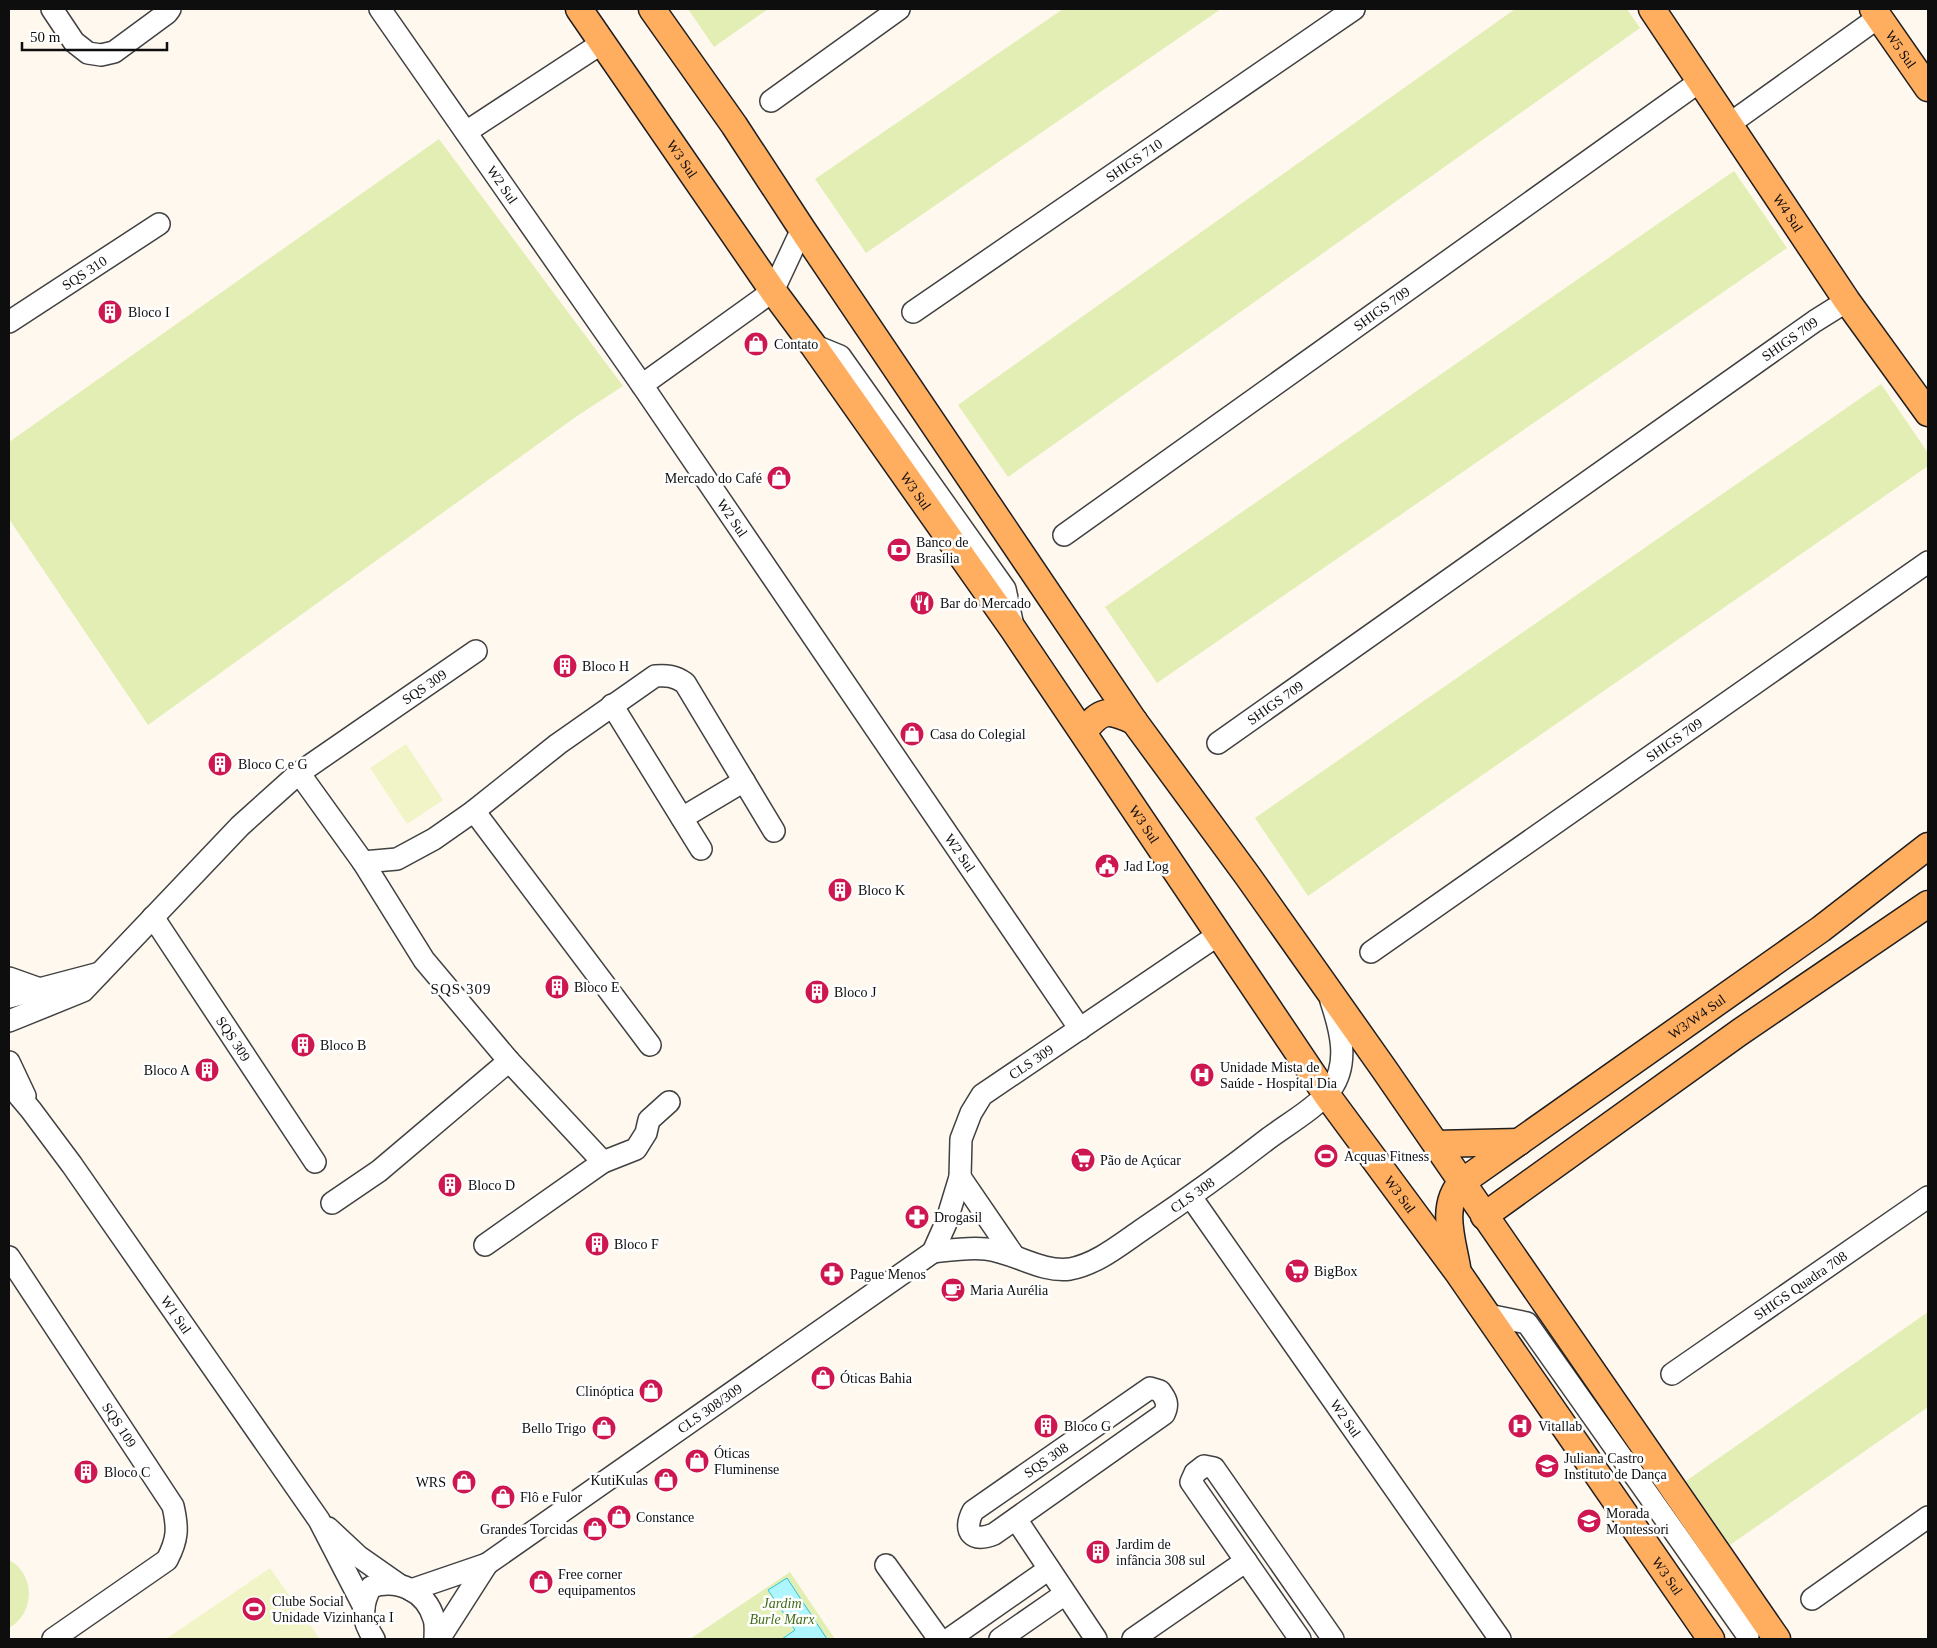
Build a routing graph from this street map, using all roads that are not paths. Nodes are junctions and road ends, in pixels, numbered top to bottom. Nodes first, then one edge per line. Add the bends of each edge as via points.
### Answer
1 (52, 9) edge
2 (170, 9) edge
3 (380, 9) edge
4 (579, 9) edge
5 (652, 9) edge
6 (899, 9) edge
7 (1354, 9) edge
8 (1652, 9) edge
9 (1876, 13) edge
10 (602, 43) junction
11 (1699, 82) junction
12 (1928, 88) edge
13 (771, 101) dead end
14 (1728, 125) junction
15 (466, 132) junction
16 (159, 224) dead end
17 (802, 229) junction
18 (772, 291) junction
19 (1847, 301) junction
20 (914, 312) dead end
21 (9, 322) edge
22 (642, 385) junction
23 (1928, 414) edge
24 (1064, 535) dead end
25 (1928, 562) edge
26 (476, 651) dead end
27 (612, 705) junction
28 (1134, 721) junction
29 (1083, 732) junction
30 (1218, 743) dead end
31 (299, 773) junction
32 (744, 781) junction
33 (474, 811) junction
34 (682, 818) junction
35 (774, 831) dead end
36 (1928, 846) edge
37 (701, 849) dead end
38 (363, 862) junction
39 (1928, 904) edge
40 (152, 917) junction
41 (1821, 929) junction
42 (1218, 935) junction
43 (1371, 952) dead end
44 (1845, 960) junction
45 (100, 973) junction
46 (9, 978) edge
47 (1325, 985) junction
48 (40, 989) junction
49 (9, 997) edge
50 (1715, 1004) junction
51 (9, 1021) edge
52 (1681, 1027) junction
53 (1080, 1029) junction
54 (1740, 1032) junction
55 (650, 1045) dead end
56 (1704, 1059) junction
57 (509, 1061) junction
58 (9, 1062) edge
59 (9, 1084) edge
60 (1326, 1094) junction
61 (669, 1102) dead end
62 (31, 1110) junction
63 (1519, 1142) junction
64 (1436, 1144) junction
65 (315, 1162) dead end
66 (603, 1162) junction
67 (960, 1178) junction
68 (1462, 1182) junction
69 (1191, 1197) junction
70 (1928, 1197) edge
71 (332, 1203) dead end
72 (1484, 1216) junction
73 (485, 1245) dead end
74 (933, 1252) junction
75 (1014, 1256) junction
76 (9, 1257) edge
77 (1459, 1274) junction
78 (1488, 1315) junction
79 (1672, 1374) dead end
80 (1928, 1517) edge
81 (1016, 1519) junction
82 (319, 1520) junction
83 (1246, 1561) junction
84 (486, 1564) junction
85 (886, 1565) dead end
86 (1049, 1569) junction
87 (404, 1587) junction
88 (1065, 1594) junction
89 (1812, 1599) dead end
90 (364, 1607) junction
91 (53, 1639) edge
92 (374, 1639) edge
93 (437, 1639) edge
94 (939, 1639) edge
95 (949, 1639) edge
96 (1000, 1639) edge
97 (1096, 1639) edge
98 (1133, 1639) edge
99 (1300, 1639) edge
100 (1333, 1639) edge
101 (1500, 1639) edge
102 (1710, 1639) edge
103 (1748, 1639) edge
104 (1777, 1639) edge

1 - 2 street via 74,42 88,53 101,55 114,52
3 - 15 street, W2 Sul
4 - 10 main road, W3 Sul
5 - 17 main road
6 - 13 street
7 - 20 street, SHIGS 710
8 - 11 main road, W4 Sul
9 - 12 main road, W5 Sul
9 - 14 street
10 - 15 street via 522,107
10 - 18 main road, W3 Sul
11 - 14 main road, W4 Sul
11 - 24 street, SHIGS 709
14 - 19 main road, W4 Sul
15 - 22 street, W2 Sul
16 - 21 street, SQS 310
17 - 18 street
17 - 28 main road
18 - 22 street
18 - 29 main road, W3 Sul
19 - 23 main road, W4 Sul
19 - 30 street, SHIGS 709
22 - 53 street, W2 Sul
25 - 43 street, SHIGS 709
26 - 31 street, SQS 309
27 - 32 street via 655,676 679,679 685,683
27 - 33 street
27 - 34 street
28 - 29 main road via 1115,712 1104,713 1093,719
28 - 47 main road
29 - 42 main road, W3 Sul
31 - 38 street
31 - 40 street, SQS 309 via 240,826
32 - 34 street
32 - 35 street
33 - 38 street via 434,839 397,859
33 - 55 street
34 - 37 street
36 - 41 main road, W3/W4 Sul
38 - 57 street via 424,960
39 - 44 main road
40 - 45 street, SQS 309
40 - 65 street, SQS 309
41 - 44 main road
41 - 50 main road, W3/W4 Sul
42 - 53 street, CLS 309
42 - 60 main road, W3 Sul
44 - 54 main road
45 - 48 street
45 - 51 street, SQS 309 via 83,991
46 - 48 street
47 - 60 street, CLS 308 via 1338,1024 1342,1052 1336,1080
47 - 64 main road
48 - 49 street
50 - 52 main road, W3/W4 Sul
50 - 54 main road via 1719,1019 1730,1029
52 - 56 main road via 1694,1032 1702,1045
52 - 63 main road, W3/W4 Sul
53 - 67 street, CLS 309 via 982,1095 960,1139
54 - 56 main road
56 - 72 main road
57 - 66 street
57 - 71 street via 380,1171
58 - 62 street, W1 Sul
59 - 62 street, W1 Sul
60 - 69 street, CLS 308
60 - 77 main road, W3 Sul
61 - 66 street via 649,1120 646,1133 636,1149
62 - 82 street, W1 Sul
63 - 64 main road
63 - 68 main road, W3/W4 Sul
64 - 68 main road
66 - 73 street
67 - 74 street, CLS 309
67 - 75 street
68 - 72 main road
68 - 77 main road via 1452,1196 1449,1212
69 - 75 street, CLS 308 via 1108,1253 1082,1266 1057,1269
69 - 101 street, W2 Sul
70 - 79 street, SHIGS Quadra 708
72 - 104 main road
74 - 75 street, CLS 308 via 970,1248
74 - 84 street, CLS 308/309
76 - 91 street, SQS 109 via 173,1506 177,1523 176,1543 167,1560
77 - 78 main road, W3 Sul
78 - 102 main road, W3 Sul
78 - 103 street via 1527,1323
80 - 89 street
81 - 81 street, SQS 308 via 1164,1414 1167,1402 1160,1391 1150,1388 973,1511 968,1521 969,1530 974,1536 983,1538
81 - 86 street
82 - 87 street, W1 Sul via 358,1556
82 - 90 street, W1 Sul
83 - 98 street
83 - 99 street
83 - 100 street via 1191,1482 1195,1473 1204,1466 1214,1468
84 - 87 street, CLS 308/309
84 - 93 street, CLS 308/309
85 - 94 street
86 - 88 street
86 - 95 street
87 - 90 street, CLS 308/309 via 383,1583 371,1587 364,1599
87 - 93 street, W1 Sul via 421,1597 428,1607
88 - 96 street
88 - 97 street
90 - 92 street, W1 Sul via 367,1628

